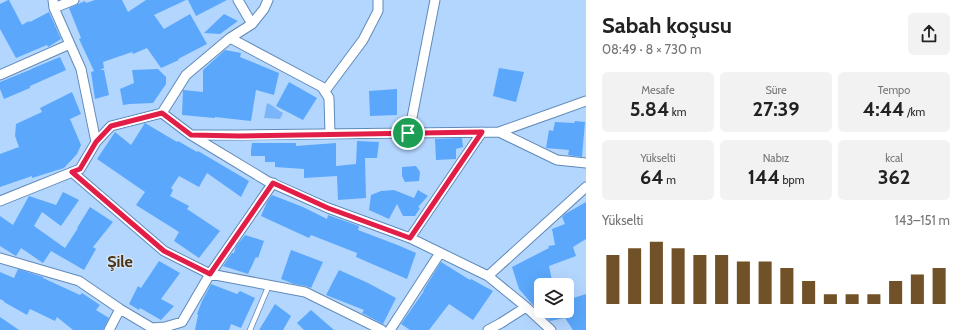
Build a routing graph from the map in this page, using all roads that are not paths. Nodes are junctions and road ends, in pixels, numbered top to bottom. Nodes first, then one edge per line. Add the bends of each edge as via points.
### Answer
1 (74, 0) edge
2 (238, 0) edge
3 (268, 0) edge
4 (378, 0) edge
5 (435, 0) edge
6 (54, 4) edge
7 (252, 24) junction
8 (230, 38) junction
9 (70, 44) junction
10 (0, 74) edge
11 (325, 91) junction
12 (586, 102) edge
13 (162, 113) junction
14 (482, 132) junction
15 (499, 132) junction
16 (408, 133) junction
17 (330, 134) junction
18 (191, 135) junction
19 (96, 142) junction
20 (586, 163) edge
21 (72, 172) junction
22 (273, 183) junction
23 (586, 187) edge
24 (0, 201) edge
25 (410, 238) junction
26 (440, 253) junction
27 (0, 258) edge
28 (210, 274) junction
29 (488, 276) junction
30 (269, 286) junction
31 (526, 307) junction
32 (120, 309) junction
33 (109, 330) edge
34 (250, 330) edge
35 (382, 330) edge
36 (390, 330) edge
37 (488, 330) edge
38 (551, 330) edge

1 - 6 street
2 - 7 street
3 - 7 street
4 - 11 street via 378,10 363,40
5 - 16 street
6 - 9 street
7 - 8 street
8 - 11 street via 322,87
8 - 13 street via 186,75
9 - 10 street
9 - 19 street via 81,69
11 - 17 street via 329,98
12 - 15 street
13 - 18 street
13 - 19 street via 111,126
14 - 15 street
14 - 16 street
14 - 25 street
15 - 20 street via 557,160
16 - 17 street
17 - 18 street
18 - 22 street
19 - 21 street via 80,169
21 - 24 street
21 - 28 street via 164,251
22 - 25 street via 328,208
22 - 28 street
23 - 29 street
25 - 26 street
26 - 29 street
26 - 36 street
27 - 32 street via 79,281
28 - 30 street
28 - 32 street via 182,322 152,328
29 - 31 street
30 - 34 lane
30 - 35 street via 305,292
31 - 37 street
31 - 38 street
32 - 33 street

